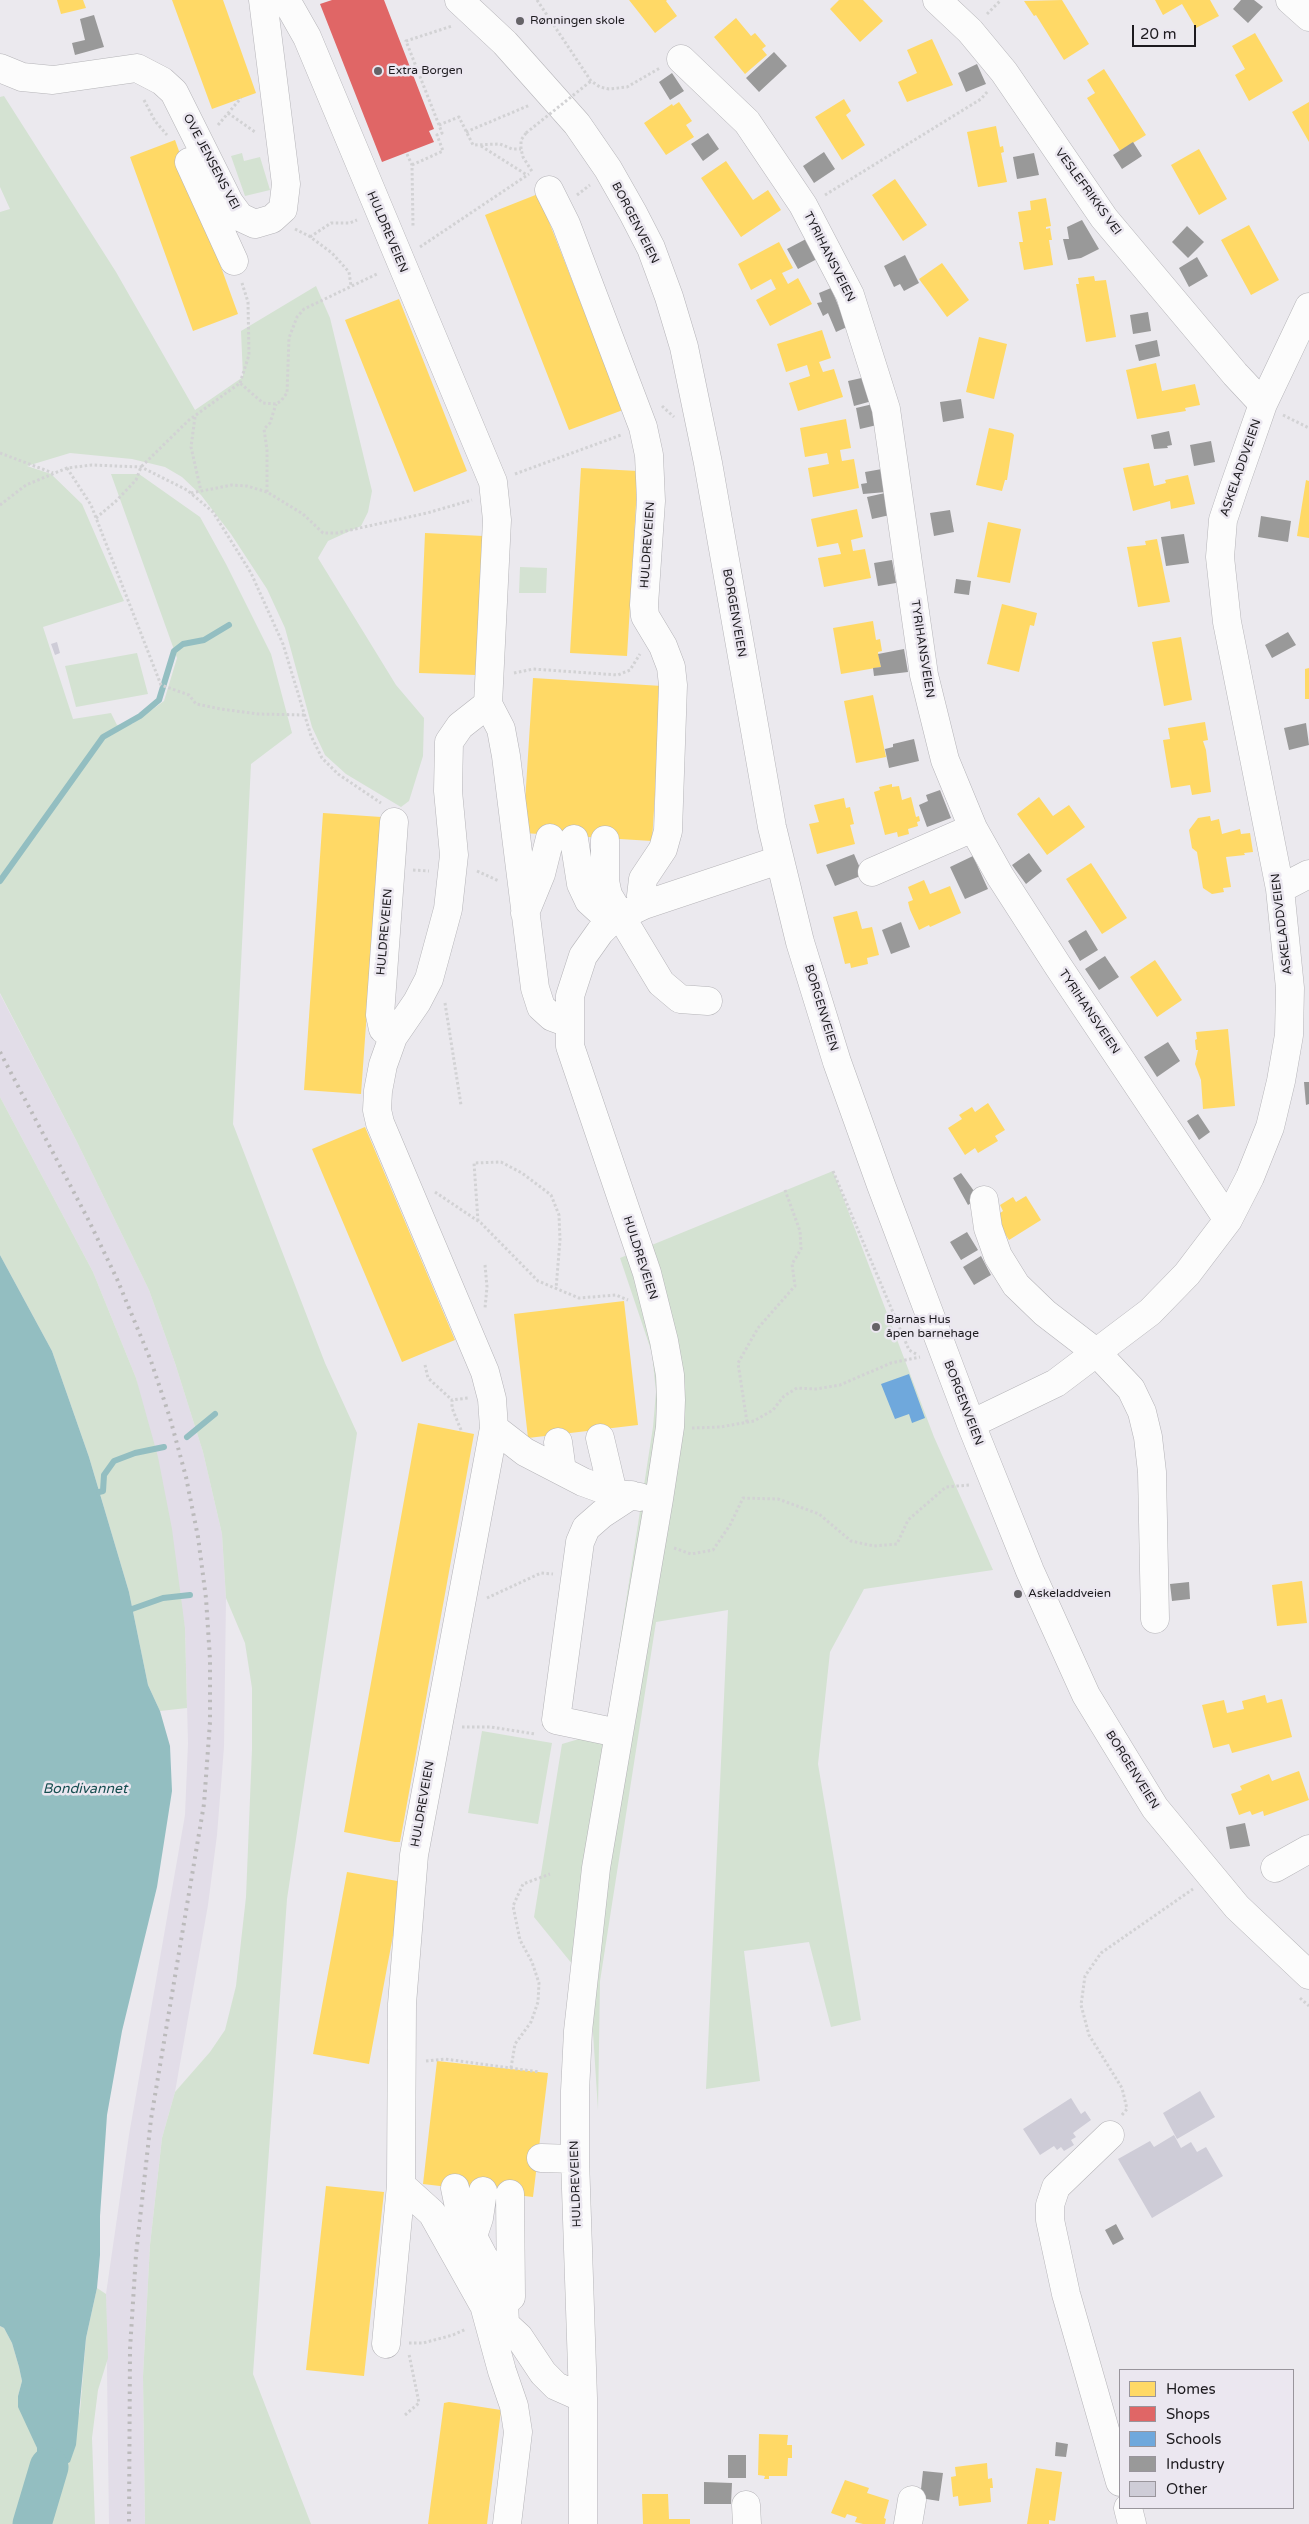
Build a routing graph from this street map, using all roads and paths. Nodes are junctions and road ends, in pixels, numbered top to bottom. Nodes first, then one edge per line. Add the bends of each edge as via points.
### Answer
1 (263, 0) edge
2 (286, 0) edge
3 (537, 0) edge
4 (937, 0) edge
5 (1290, 0) edge
6 (456, 13) edge
7 (1309, 17) edge
8 (681, 59) joint
9 (0, 68) edge
10 (137, 68) junction
11 (1004, 72) junction
12 (591, 81) junction
13 (241, 98) dead end
14 (532, 104) dead end
15 (184, 112) junction
16 (228, 113) junction
17 (438, 124) junction
18 (466, 132) junction
19 (258, 135) dead end
20 (171, 142) dead end
21 (200, 144) junction
22 (480, 145) junction
23 (521, 149) junction
24 (407, 154) dead end
25 (412, 165) junction
26 (527, 175) junction
27 (550, 190) dead end
28 (803, 206) junction
29 (377, 208) junction
30 (277, 214) junction
31 (414, 232) dead end
32 (310, 237) junction
33 (234, 261) joint
34 (400, 261) junction
35 (351, 286) junction
36 (1309, 307) edge
37 (240, 383) junction
38 (276, 404) junction
39 (1263, 404) junction
40 (195, 416) junction
41 (643, 427) junction
42 (0, 453) edge
43 (141, 467) junction
44 (67, 468) junction
45 (54, 473) junction
46 (493, 488) junction
47 (200, 491) junction
48 (267, 492) junction
49 (191, 493) junction
50 (0, 505) edge
51 (96, 518) junction
52 (648, 622) junction
53 (489, 698) junction
54 (305, 715) junction
55 (394, 822) joint
56 (973, 828) junction
57 (614, 841) dead end
58 (779, 860) junction
59 (409, 870) dead end
60 (445, 872) junction
61 (872, 872) dead end
62 (1309, 874) edge
63 (503, 883) dead end
64 (1280, 889) junction
65 (628, 912) junction
66 (524, 915) junction
67 (429, 979) junction
68 (708, 1001) dead end
69 (568, 1023) junction
70 (1299, 1033) edge
71 (393, 1037) junction
72 (461, 1105) dead end
73 (833, 1171) dead end
74 (785, 1190) dead end
75 (410, 1194) junction
76 (984, 1200) dead end
77 (1228, 1220) junction
78 (478, 1221) junction
79 (485, 1265) dead end
80 (556, 1288) junction
81 (636, 1303) dead end
82 (484, 1316) joint
83 (476, 1350) junction
84 (1097, 1353) junction
85 (425, 1365) dead end
86 (490, 1393) junction
87 (452, 1400) junction
88 (747, 1422) junction
89 (971, 1424) junction
90 (670, 1427) junction
91 (494, 1428) junction
92 (461, 1430) dead end
93 (600, 1438) dead end
94 (558, 1442) dead end
95 (562, 1471) junction
96 (975, 1485) dead end
97 (622, 1494) junction
98 (659, 1499) junction
99 (652, 1541) junction
100 (575, 1577) junction
101 (459, 1610) junction
102 (1155, 1619) dead end
103 (556, 1720) junction
104 (456, 1727) dead end
105 (618, 1733) junction
106 (1309, 1848) edge
107 (1275, 1868) dead end
108 (550, 1874) dead end
109 (1211, 1876) junction
110 (1309, 1975) edge
111 (403, 2065) junction
112 (511, 2068) junction
113 (539, 2072) dead end
114 (1110, 2135) joint
115 (541, 2158) dead end
116 (575, 2159) junction
117 (401, 2185) junction
118 (439, 2224) junction
119 (473, 2236) junction
120 (495, 2312) junction
121 (397, 2344) junction
122 (583, 2398) junction
123 (405, 2415) dead end
124 (1119, 2479) edge
125 (1128, 2509) edge
126 (507, 2524) edge
127 (583, 2524) edge
128 (1132, 2524) edge

1 - 30 street via 286,184 283,209
2 - 29 street, HULDREVEIEN via 307,38
3 - 12 path
4 - 11 street, VESLEFRIKKS VEI via 970,31
5 - 7 street
6 - 17 path via 406,41
6 - 58 street, BORGENVEIEN via 505,43 577,124 608,169 650,248 684,347
8 - 12 path via 627,87 609,89
8 - 28 street, TYRIHANSVEIEN via 747,122
9 - 10 street via 22,77 53,80
10 - 15 street, OVE JENSENS VEI via 162,81 174,92
10 - 20 path via 146,104
11 - 28 path via 981,99
11 - 39 street, VESLEFRIKKS VEI via 1104,218
12 - 23 path, bridge via 526,133 521,140
13 - 16 path
14 - 18 path
15 - 21 street, OVE JENSENS VEI
15 - 33 street via 182,146
16 - 19 path
16 - 21 path
17 - 18 path via 459,117
17 - 25 path via 442,133 437,135 443,151
18 - 22 path via 473,145
21 - 30 street, OVE JENSENS VEI via 229,202 240,216 256,224
22 - 23 path via 500,144
22 - 26 path
23 - 26 path via 532,172
24 - 25 path
25 - 31 path
26 - 34 path
27 - 41 street, HULDREVEIEN
28 - 56 street, TYRIHANSVEIEN via 850,295 886,409 924,675 945,760
29 - 32 path via 350,222 331,223
29 - 34 street, HULDREVEIEN
30 - 32 path via 297,231
32 - 35 path via 332,252 349,272
33 - 37 path via 248,302 249,355
34 - 35 path
34 - 46 street, HULDREVEIEN
35 - 38 path via 304,308 297,317 289,338 287,393
36 - 39 street, ASKELADDVEIEN
37 - 38 path via 263,403
37 - 40 path
38 - 48 path via 270,423 264,430
39 - 64 street, ASKELADDVEIEN via 1223,520 1220,557 1228,622
40 - 43 path
40 - 47 path via 191,447
41 - 46 path
41 - 52 street, HULDREVEIEN via 651,475 644,606
42 - 45 path
43 - 44 path via 92,465
43 - 49 path
43 - 51 path via 136,480
44 - 45 path
44 - 51 path
45 - 50 path via 26,485
46 - 48 path via 427,513 337,533 324,533 303,514
46 - 53 street, HULDREVEIEN via 497,520
47 - 48 path via 232,485
47 - 49 path
49 - 54 path via 213,512 251,573 283,644
51 - 54 path via 161,685 189,695 196,704 258,714
52 - 53 path via 640,656 630,670 618,675 519,670 504,677
52 - 65 street, HULDREVEIEN via 671,666 673,685 668,831 663,849 643,879 641,896
53 - 60 street, HULDREVEIEN via 460,726 449,742 448,783 454,855
53 - 66 street via 501,728
54 - 55 path via 322,758 338,774 385,805
55 - 71 street, HULDREVEIEN via 380,1005 383,1029
56 - 61 street
56 - 77 street, TYRIHANSVEIEN via 1058,966
57 - 65 street
58 - 65 street
58 - 89 street, BORGENVEIEN via 837,1062
59 - 60 path
60 - 63 path via 462,866 472,867
60 - 67 street, HULDREVEIEN via 448,909
62 - 64 street
64 - 70 street, ASKELADDVEIEN via 1290,988
65 - 66 street via 589,901 562,838 541,874
65 - 68 street via 661,983 680,999
65 - 69 street, HULDREVEIEN via 600,932 583,956 570,996
66 - 69 street via 541,1007 552,1017
67 - 71 street, HULDREVEIEN
67 - 72 path via 437,980 444,992
69 - 90 street, HULDREVEIEN via 576,1069 652,1293 670,1375
70 - 77 street, ASKELADDVEIEN via 1270,1126 1250,1178
71 - 75 street, HULDREVEIEN via 383,1065 377,1110
73 - 88 path via 909,1350 921,1357 891,1363 840,1385 797,1388 784,1396 773,1410
74 - 88 path via 800,1231 802,1249 792,1264 795,1286 758,1328 738,1363
75 - 78 path via 426,1190 438,1193
75 - 83 street, HULDREVEIEN
76 - 84 street via 988,1228 998,1256 1016,1285 1045,1313
77 - 84 street, ASKELADDVEIEN via 1187,1274 1150,1312
78 - 80 path via 538,1281
78 - 80 path via 474,1163 501,1162 551,1194 560,1231
79 - 82 path
80 - 81 path via 579,1298 616,1295
82 - 83 street
83 - 86 street, HULDREVEIEN
84 - 89 street, ASKELADDVEIEN via 1056,1383
84 - 102 street via 1131,1389 1142,1412 1148,1437 1152,1472
85 - 87 path via 428,1378
86 - 87 path
86 - 91 street, HULDREVEIEN
87 - 92 path
88 - 90 path via 720,1427
89 - 109 street, BORGENVEIEN via 1030,1570 1086,1695 1155,1808
90 - 98 street, HULDREVEIEN
91 - 95 street via 525,1452
91 - 101 street, HULDREVEIEN
93 - 97 street
94 - 95 street
95 - 97 street via 583,1482
96 - 99 path via 946,1487 908,1520 897,1544 874,1546 851,1541 819,1514 778,1499 743,1498 713,1550 691,1554
97 - 98 street
97 - 100 street via 586,1528 580,1542
98 - 99 street, HULDREVEIEN
99 - 105 street, HULDREVEIEN
100 - 101 path via 541,1573
100 - 103 street
101 - 111 street, HULDREVEIEN via 414,1856 402,2004
103 - 104 path via 552,1736 491,1727
103 - 105 street
105 - 116 street, HULDREVEIEN via 596,1868 578,2031
106 - 107 street
108 - 112 path via 523,1884 513,1906 520,1940 539,1983 538,2002 531,2022 515,2044
109 - 110 street, BORGENVEIEN via 1237,1907
109 - 114 path via 1101,1954 1086,1976 1081,2006 1090,2035 1122,2088 1126,2109
111 - 112 path via 445,2059
111 - 117 street, HULDREVEIEN
112 - 113 path
114 - 124 street via 1056,2187 1050,2205 1050,2220 1066,2294
115 - 116 street
116 - 122 street, HULDREVEIEN
117 - 118 street via 432,2213
117 - 121 street, HULDREVEIEN
118 - 119 street via 449,2187
118 - 120 street
119 - 120 street via 499,2286
119 - 120 street via 479,2218 496,2193 511,2297
120 - 121 path via 453,2335
120 - 122 street via 519,2338 542,2373 556,2386
120 - 126 street via 502,2371 514,2406 518,2432
121 - 123 path via 410,2366 419,2403
122 - 127 street, HULDREVEIEN
125 - 128 street

